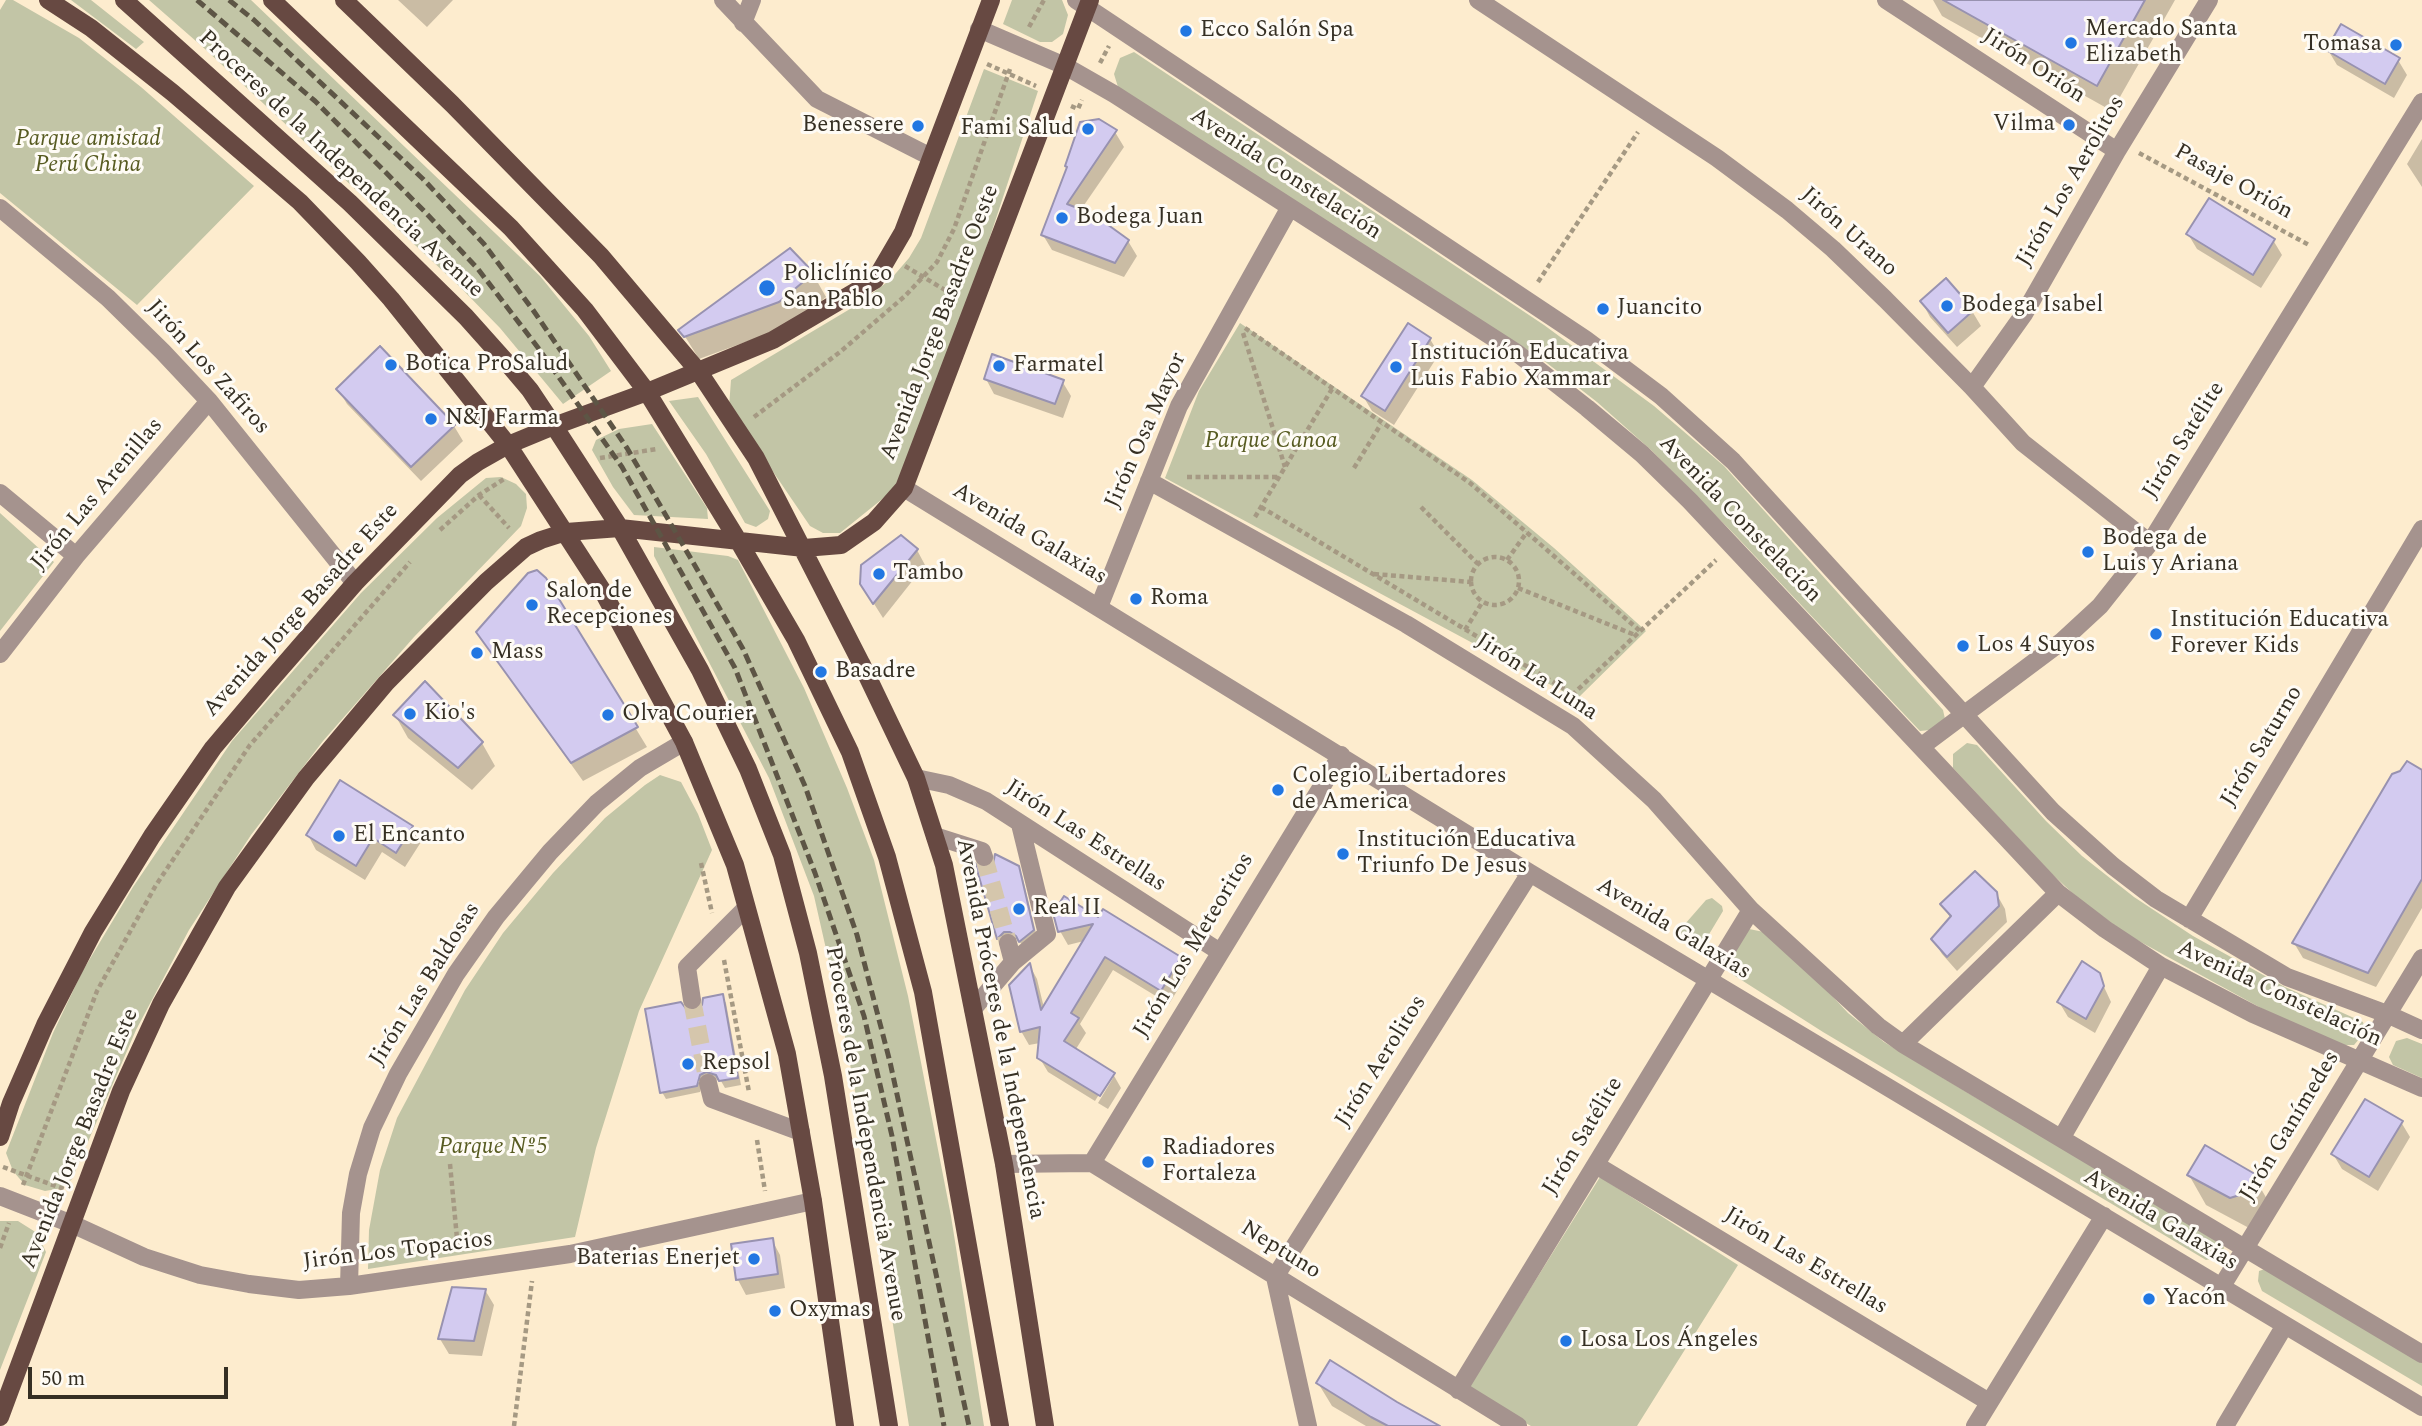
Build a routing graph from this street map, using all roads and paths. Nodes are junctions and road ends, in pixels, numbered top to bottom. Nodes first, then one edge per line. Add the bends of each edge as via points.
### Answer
1 (48, 0) edge
2 (124, 0) edge
3 (272, 0) edge
4 (344, 0) edge
5 (723, 0) edge
6 (752, 0) edge
7 (991, 0) edge
8 (1478, 0) edge
9 (1886, 0) edge
10 (2209, 0) edge
11 (1084, 3) edge
12 (743, 23) junction
13 (979, 29) junction
14 (986, 63) dead end
15 (1065, 66) junction
16 (1040, 88) dead end
17 (1082, 100) dead end
18 (2422, 102) edge
19 (1078, 109) dead end
20 (1650, 114) junction
21 (2117, 151) junction
22 (931, 157) junction
23 (1290, 207) junction
24 (0, 208) edge
25 (2328, 256) junction
26 (890, 257) junction
27 (1526, 299) junction
28 (974, 307) junction
29 (699, 372) junction
30 (1972, 387) junction
31 (1332, 389) junction
32 (647, 392) junction
33 (209, 401) junction
34 (1381, 424) junction
35 (554, 426) junction
36 (508, 445) junction
37 (1285, 467) junction
38 (1354, 468) dead end
39 (1183, 477) dead end
40 (1280, 477) junction
41 (1149, 481) junction
42 (904, 488) junction
43 (473, 489) dead end
44 (0, 493) edge
45 (1420, 507) dead end
46 (1261, 508) junction
47 (509, 528) dead end
48 (620, 528) junction
49 (2422, 530) edge
50 (566, 532) junction
51 (1527, 532) junction
52 (1245, 534) junction
53 (739, 542) junction
54 (2150, 544) junction
55 (1732, 545) junction
56 (804, 548) junction
57 (76, 556) junction
58 (1507, 560) junction
59 (1478, 564) junction
60 (1372, 574) junction
61 (1471, 582) junction
62 (355, 583) junction
63 (1518, 588) junction
64 (1483, 601) junction
65 (1099, 607) junction
66 (1465, 630) junction
67 (1638, 633) junction
68 (0, 654) edge
69 (1573, 694) junction
70 (1552, 713) junction
71 (1965, 716) junction
72 (684, 742) junction
73 (1922, 746) junction
74 (1340, 755) junction
75 (916, 778) junction
76 (1020, 824) junction
77 (935, 836) junction
78 (984, 858) dead end
79 (701, 863) dead end
80 (1530, 873) junction
81 (2058, 893) junction
82 (746, 908) junction
83 (1751, 910) junction
84 (712, 915) dead end
85 (2189, 919) junction
86 (1008, 943) tunnel mouth
87 (1220, 952) junction
88 (723, 955) dead end
89 (2422, 958) edge
90 (1013, 962) junction
91 (2161, 966) junction
92 (1708, 980) junction
93 (692, 1000) tunnel mouth
94 (973, 1009) junction
95 (2387, 1014) junction
96 (2422, 1030) edge
97 (1903, 1044) junction
98 (2360, 1060) junction
99 (708, 1083) tunnel mouth
100 (2422, 1088) edge
101 (750, 1095) dead end
102 (801, 1132) junction
103 (0, 1137) edge
104 (2062, 1137) junction
105 (757, 1140) dead end
106 (1092, 1163) junction
107 (450, 1164) dead end
108 (1004, 1164) junction
109 (1596, 1165) junction
110 (3, 1167) dead end
111 (65, 1189) dead end
112 (765, 1194) dead end
113 (0, 1196) edge
114 (813, 1201) junction
115 (2104, 1216) junction
116 (72, 1224) junction
117 (458, 1249) dead end
118 (2246, 1249) junction
119 (534, 1259) junction
120 (1275, 1277) junction
121 (349, 1286) junction
122 (2222, 1286) junction
123 (2285, 1325) junction
124 (2422, 1354) edge
125 (1458, 1390) junction
126 (1989, 1402) junction
127 (2422, 1407) edge
128 (0, 1417) edge
129 (841, 1425) edge
130 (514, 1426) edge
131 (889, 1426) edge
132 (1000, 1426) edge
133 (1045, 1426) edge
134 (1308, 1426) edge
135 (1518, 1426) edge
136 (1975, 1426) edge
137 (2225, 1426) edge

1 - 36 main road via 173,93 300,202 391,299
2 - 35 main road, Proceres de la Independencia Avenue via 420,270 508,364
3 - 32 main road via 511,228 585,310
4 - 29 main road, Avenida Próceres de la Independencia via 601,256
5 - 12 street
6 - 12 street
7 - 13 main road
8 - 20 street, Jirón Urano
9 - 21 street, Jirón Orión
10 - 21 street, Jirón Los Aerolitos
11 - 15 main road, Avenida Jorge Basadre Oeste
11 - 27 street, Avenida Constelación
12 - 22 street via 817,99
13 - 15 street, Avenida Constelación
13 - 22 main road
14 - 16 path
15 - 23 street, Avenida Constelación
15 - 28 main road, Avenida Jorge Basadre Oeste
17 - 19 path
18 - 25 street, Jirón Satélite
20 - 27 path
20 - 30 street, Jirón Urano via 1717,158 1833,249
21 - 25 path, Pasaje Orión via 2142,153
21 - 30 street, Jirón Los Aerolitos via 2024,314
22 - 26 main road
23 - 41 street, Jirón Osa Mayor via 1179,406
23 - 55 street, Avenida Constelación via 1517,353 1642,454
24 - 33 street, Jirón Los Zafiros via 108,298
25 - 54 street, Jirón Satélite
26 - 28 path
26 - 29 main road via 875,280 849,297 774,340
27 - 71 street, Avenida Constelación via 1661,396 1733,461
28 - 42 main road, Avenida Jorge Basadre Oeste
29 - 32 main road
29 - 56 main road, Avenida Próceres de la Independencia via 756,458
30 - 54 street, Jirón Urano via 2023,443
31 - 34 path
31 - 37 path
31 - 37 path via 1241,326
32 - 35 main road
32 - 53 main road
33 - 57 street, Jirón Las Arenillas
33 - 62 street, Jirón Los Zafiros
34 - 38 path
34 - 51 path via 1470,483
35 - 36 main road, Avenida Jorge Basadre Este
35 - 48 main road, Proceres de la Independencia Avenue
36 - 50 main road
36 - 62 main road, Avenida Jorge Basadre Este via 460,475
37 - 40 path
39 - 40 path
40 - 46 path
41 - 52 street, Jirón La Luna
41 - 65 street, Jirón Osa Mayor
42 - 56 main road, Avenida Jorge Basadre Oeste via 874,522 841,545
42 - 65 street, Avenida Galaxias
43 - 47 path
44 - 57 street
45 - 59 path
46 - 52 path
46 - 60 path
48 - 50 main road, Avenida Jorge Basadre Este
48 - 53 main road, Avenida Jorge Basadre Este
48 - 131 main road, Proceres de la Independencia Avenue via 701,670 782,855 833,1076
49 - 85 street, Jirón Saturno
50 - 72 main road
50 - 116 main road, Avenida Jorge Basadre Este via 526,547 386,683 306,778 227,887 161,1003 121,1091
51 - 58 path
51 - 67 path
52 - 70 street, Jirón La Luna
53 - 56 main road, Avenida Jorge Basadre Oeste
53 - 132 main road via 796,640 850,752 887,858 923,992
54 - 71 street, Jirón Satélite via 2100,606
55 - 67 path
55 - 73 street, Avenida Constelación
56 - 75 main road, Avenida Próceres de la Independencia
57 - 68 street, Jirón Las Arenillas
58 - 59 path via 1494,557
58 - 63 path via 1517,570
59 - 61 path
60 - 61 path
60 - 66 path
61 - 64 path
62 - 103 main road, Avenida Jorge Basadre Este via 221,737 152,836 93,932 45,1025
63 - 64 path via 1506,602
63 - 67 path
64 - 66 path
65 - 74 street, Avenida Galaxias
66 - 69 path
67 - 69 path
69 - 70 path
70 - 83 street, Jirón La Luna via 1573,726 1654,800
71 - 73 street, Jirón Satélite
71 - 85 street, Avenida Constelación via 2053,812 2113,866
72 - 82 main road via 735,865
72 - 121 street, Jirón Las Baldosas via 640,768 597,803 496,917 450,984 372,1128 351,1213
73 - 81 street, Avenida Constelación
74 - 80 street, Avenida Galaxias
74 - 87 street, Jirón Los Meteoritos
75 - 76 street, Jirón Las Estrellas via 949,785 986,801
75 - 77 main road, Avenida Próceres de la Independencia
76 - 87 street, Jirón Las Estrellas
76 - 90 street via 1047,934
77 - 78 street via 982,851
77 - 94 main road, Avenida Próceres de la Independencia
79 - 84 path
80 - 92 street, Avenida Galaxias
80 - 120 street, Jirón Aerolitos
81 - 91 street, Avenida Constelación
81 - 97 street
82 - 93 street via 687,967
82 - 102 main road via 787,1054
83 - 92 street, Jirón Satélite
83 - 97 street, Jirón La Luna
85 - 95 street, Avenida Constelación via 2287,977
86 - 90 street
87 - 106 street, Jirón Los Meteoritos
88 - 101 path
89 - 95 street, Jirón Ganímedes
90 - 94 street
91 - 98 street, Avenida Constelación via 2253,1014
91 - 104 street
92 - 109 street, Jirón Satélite
92 - 115 street, Avenida Galaxias
94 - 108 main road, Avenida Próceres de la Independencia
95 - 96 street, Avenida Constelación
95 - 98 street, Jirón Ganímedes
97 - 104 street, Avenida Galaxias
98 - 100 street, Avenida Constelación
98 - 118 street, Jirón Ganímedes
99 - 102 street via 712,1099
102 - 114 main road
104 - 118 street, Avenida Galaxias
105 - 112 path
106 - 108 street
106 - 120 street, Neptuno
107 - 117 path
108 - 133 main road, Avenida Próceres de la Independencia
109 - 125 street, Jirón Satélite
109 - 126 street, Jirón Las Estrellas
110 - 111 path
113 - 116 street, Jirón Los Topacios
114 - 119 street, Jirón Los Topacios
114 - 129 main road
115 - 122 street, Avenida Galaxias
115 - 126 street
116 - 121 street, Jirón Los Topacios via 144,1257 200,1275 299,1290
116 - 128 main road, Avenida Jorge Basadre Este
118 - 122 street, Jirón Ganímedes
118 - 124 street, Avenida Galaxias
119 - 121 street, Jirón Los Topacios
119 - 130 path
120 - 125 street, Neptuno
120 - 134 street
122 - 123 street, Avenida Galaxias
123 - 127 street, Avenida Galaxias
123 - 137 street
125 - 135 street, Neptuno
126 - 136 street

